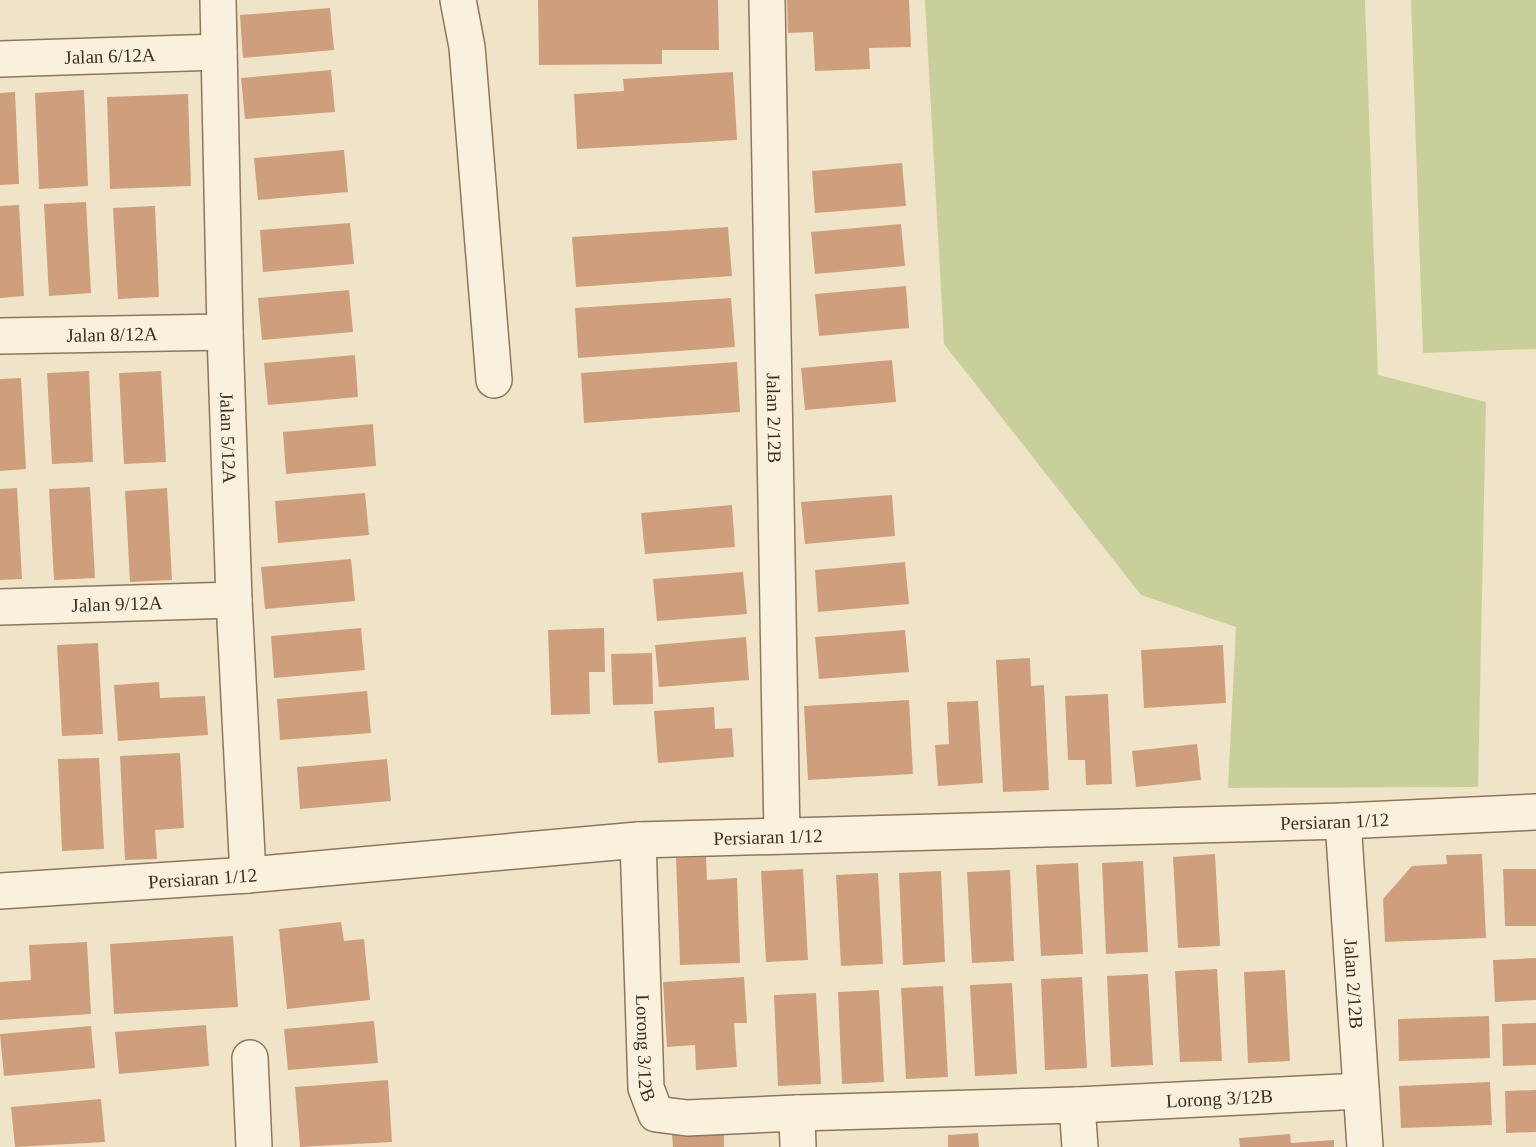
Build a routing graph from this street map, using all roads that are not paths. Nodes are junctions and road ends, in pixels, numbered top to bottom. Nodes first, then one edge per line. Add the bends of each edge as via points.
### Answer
1 (218, 0) edge
2 (458, 0) edge
3 (767, 0) edge
4 (219, 52) junction
5 (0, 59) edge
6 (225, 332) junction
7 (0, 336) edge
8 (494, 380) dead end
9 (234, 600) junction
10 (0, 607) edge
11 (1536, 812) edge
12 (1343, 821) junction
13 (782, 836) junction
14 (638, 840) junction
15 (248, 875) junction
16 (0, 891) edge
17 (250, 1058) dead end
18 (1361, 1091) junction
19 (1077, 1105) junction
20 (797, 1113) junction
21 (254, 1147) edge
22 (798, 1147) edge
23 (1080, 1147) edge
24 (1364, 1147) edge

1 - 4 street, Jalan 5/12A
2 - 8 street via 467,47
3 - 13 street, Jalan 2/12B
4 - 5 street, Jalan 6/12A
4 - 6 street, Jalan 5/12A
6 - 7 street, Jalan 8/12A
6 - 9 street, Jalan 5/12A
9 - 10 street, Jalan 9/12A
9 - 15 street, Jalan 5/12A
11 - 12 street, Persiaran 1/12
12 - 13 street, Persiaran 1/12
12 - 18 street, Jalan 2/12B
13 - 14 street, Persiaran 1/12
14 - 15 street, Persiaran 1/12
14 - 20 street, Lorong 3/12B via 646,1088 656,1114 687,1118
15 - 16 street, Persiaran 1/12
17 - 21 street
18 - 19 street, Lorong 3/12B
18 - 24 street, Jalan 2/12B
19 - 20 street, Lorong 3/12B
19 - 23 street
20 - 22 street

